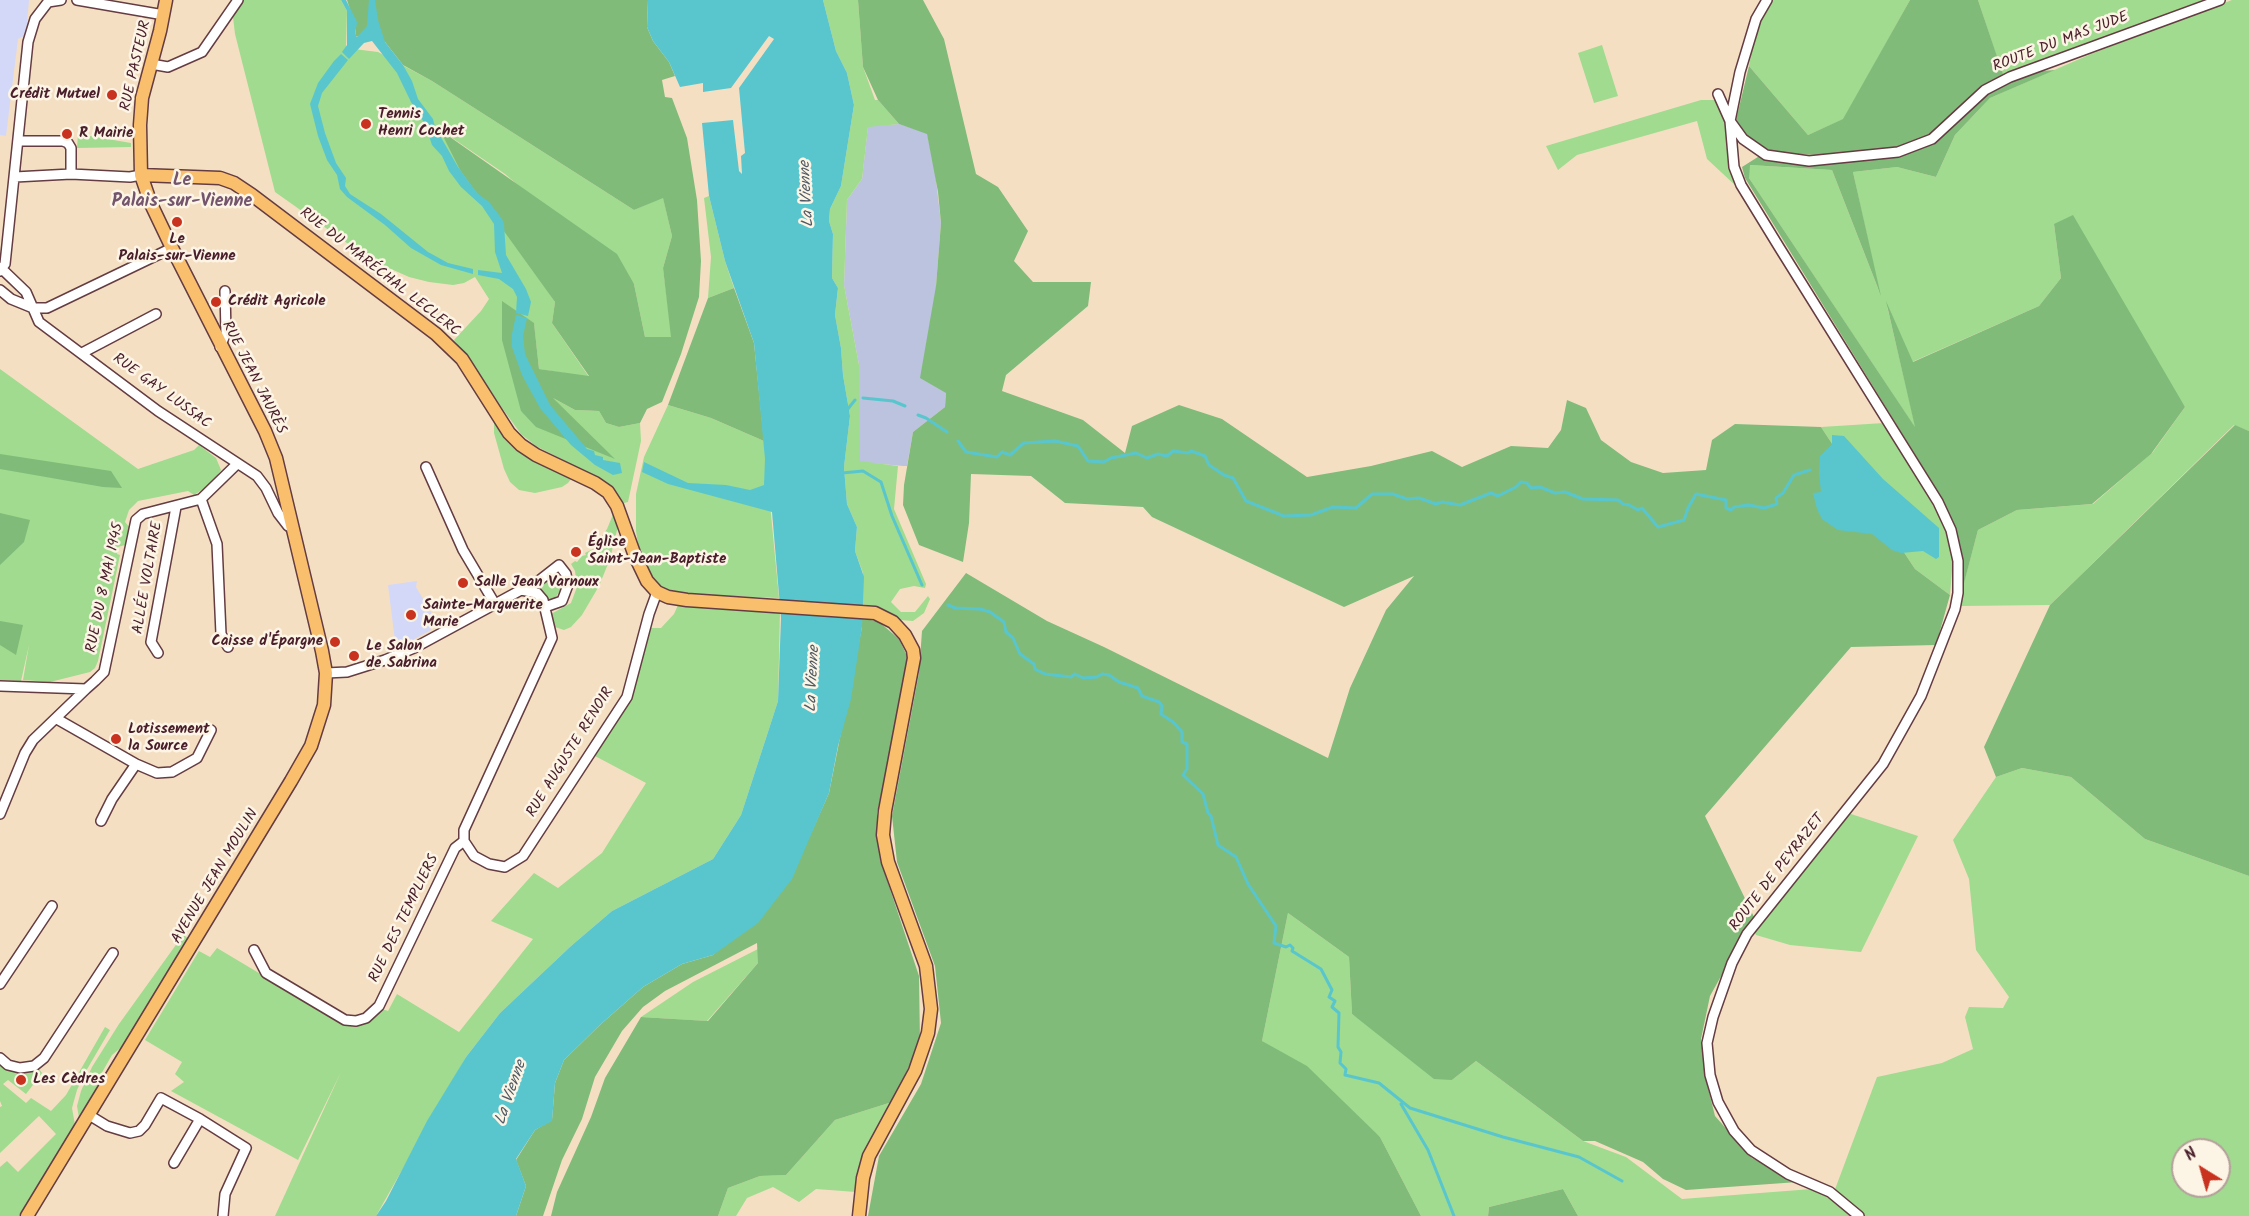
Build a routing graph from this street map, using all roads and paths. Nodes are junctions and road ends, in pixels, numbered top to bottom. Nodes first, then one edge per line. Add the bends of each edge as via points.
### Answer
1 (61, 0) edge
2 (76, 0) edge
3 (166, 0) edge
4 (238, 0) edge
5 (1767, 0) edge
6 (2220, 0) edge
7 (126, 5) edge
8 (164, 15) junction
9 (151, 64) junction
10 (1718, 94) dead end
11 (1730, 121) junction
12 (19, 141) junction
13 (70, 174) junction
14 (141, 175) junction
15 (15, 177) junction
16 (172, 248) junction
17 (1, 270) edge
18 (0, 290) edge
19 (225, 291) dead end
20 (33, 308) junction
21 (156, 314) dead end
22 (220, 347) junction
23 (82, 353) junction
24 (237, 464) junction
25 (426, 466) dead end
26 (201, 499) junction
27 (176, 507) junction
28 (293, 526) junction
29 (527, 590) junction
30 (657, 592) junction
31 (495, 604) junction
32 (545, 607) junction
33 (228, 647) dead end
34 (158, 653) dead end
35 (326, 673) junction
36 (0, 686) edge
37 (86, 689) junction
38 (57, 718) junction
39 (211, 730) dead end
40 (136, 764) junction
41 (0, 814) edge
42 (101, 821) dead end
43 (464, 841) junction
44 (52, 906) dead end
45 (254, 950) dead end
46 (113, 953) dead end
47 (0, 984) edge
48 (0, 1059) edge
49 (89, 1115) junction
50 (200, 1119) junction
51 (174, 1163) dead end
52 (27, 1216) edge
53 (223, 1216) edge
54 (859, 1216) edge
55 (1860, 1216) edge

1 - 12 street via 48,2 35,19 28,42
2 - 7 street
3 - 8 main road, RUE PASTEUR
4 - 9 street via 202,52 168,67
5 - 11 street via 1756,19
6 - 11 street, ROUTE DU MAS JUDE via 2010,77 1984,90 1932,139 1898,152 1809,161 1766,155 1743,139
7 - 8 street
8 - 9 main road, RUE PASTEUR
9 - 14 main road, RUE PASTEUR via 140,113
10 - 11 street
11 - 55 street, ROUTE DE PEYRAZET via 1734,166 1741,185 1938,502 1951,530 1958,561 1955,609 1921,696 1883,764 1747,934 1732,963 1707,1043 1718,1102 1734,1131 1751,1150 1788,1174 1830,1192
12 - 13 street via 68,143
12 - 15 street
13 - 14 street
13 - 15 street
14 - 16 main road, RUE PASTEUR
14 - 30 main road, RUE DU MARÉCHAL LECLERC via 220,178 234,183 436,334 462,359 521,446 608,492 647,581
15 - 17 street via 5,264
16 - 20 street via 47,308
16 - 22 main road, RUE JEAN JAURÈS
17 - 20 street via 26,292
18 - 20 street, RUE GAY LUSSAC
19 - 22 street via 226,333
20 - 23 street, RUE GAY LUSSAC via 39,322
21 - 23 street
22 - 28 main road, RUE JEAN JAURÈS via 265,431
23 - 24 street, RUE GAY LUSSAC
24 - 26 street, RUE DU 8 MAI 1945
24 - 28 street, RUE GAY LUSSAC via 257,476 278,513 288,526
25 - 31 street via 463,550
26 - 27 street, RUE DU 8 MAI 1945
26 - 33 street via 217,544 221,634
27 - 34 street, ALLÉE VOLTAIRE via 151,642
27 - 37 street, RUE DU 8 MAI 1945 via 143,514 136,520 104,672
28 - 35 main road, AVENUE JEAN MOULIN
29 - 31 street
29 - 32 street via 537,593
29 - 32 street via 559,565 568,585 562,601
30 - 43 street, RUE AUGUSTE RENOIR via 627,697 523,856 505,867 489,864 474,856
30 - 54 main road via 687,600 866,612 894,622 913,650 884,835 888,862 926,966 931,1009 928,1033 915,1071 869,1156
31 - 35 street via 385,660 346,672
32 - 43 street, RUE DES TEMPLIERS via 552,638 464,830
35 - 49 main road, AVENUE JEAN MOULIN via 324,705 311,746
36 - 37 street
37 - 38 street
38 - 40 street
38 - 41 street via 25,753
39 - 40 street via 196,758 172,772 157,773
40 - 42 street
43 - 45 street, RUE DES TEMPLIERS via 456,848 379,1006 366,1017 345,1020 266,973
44 - 47 street
46 - 48 street via 44,1058 34,1066 20,1068
49 - 50 street via 107,1126 139,1131 161,1098
49 - 52 main road, AVENUE JEAN MOULIN
50 - 51 street
50 - 53 street via 246,1148 225,1194

